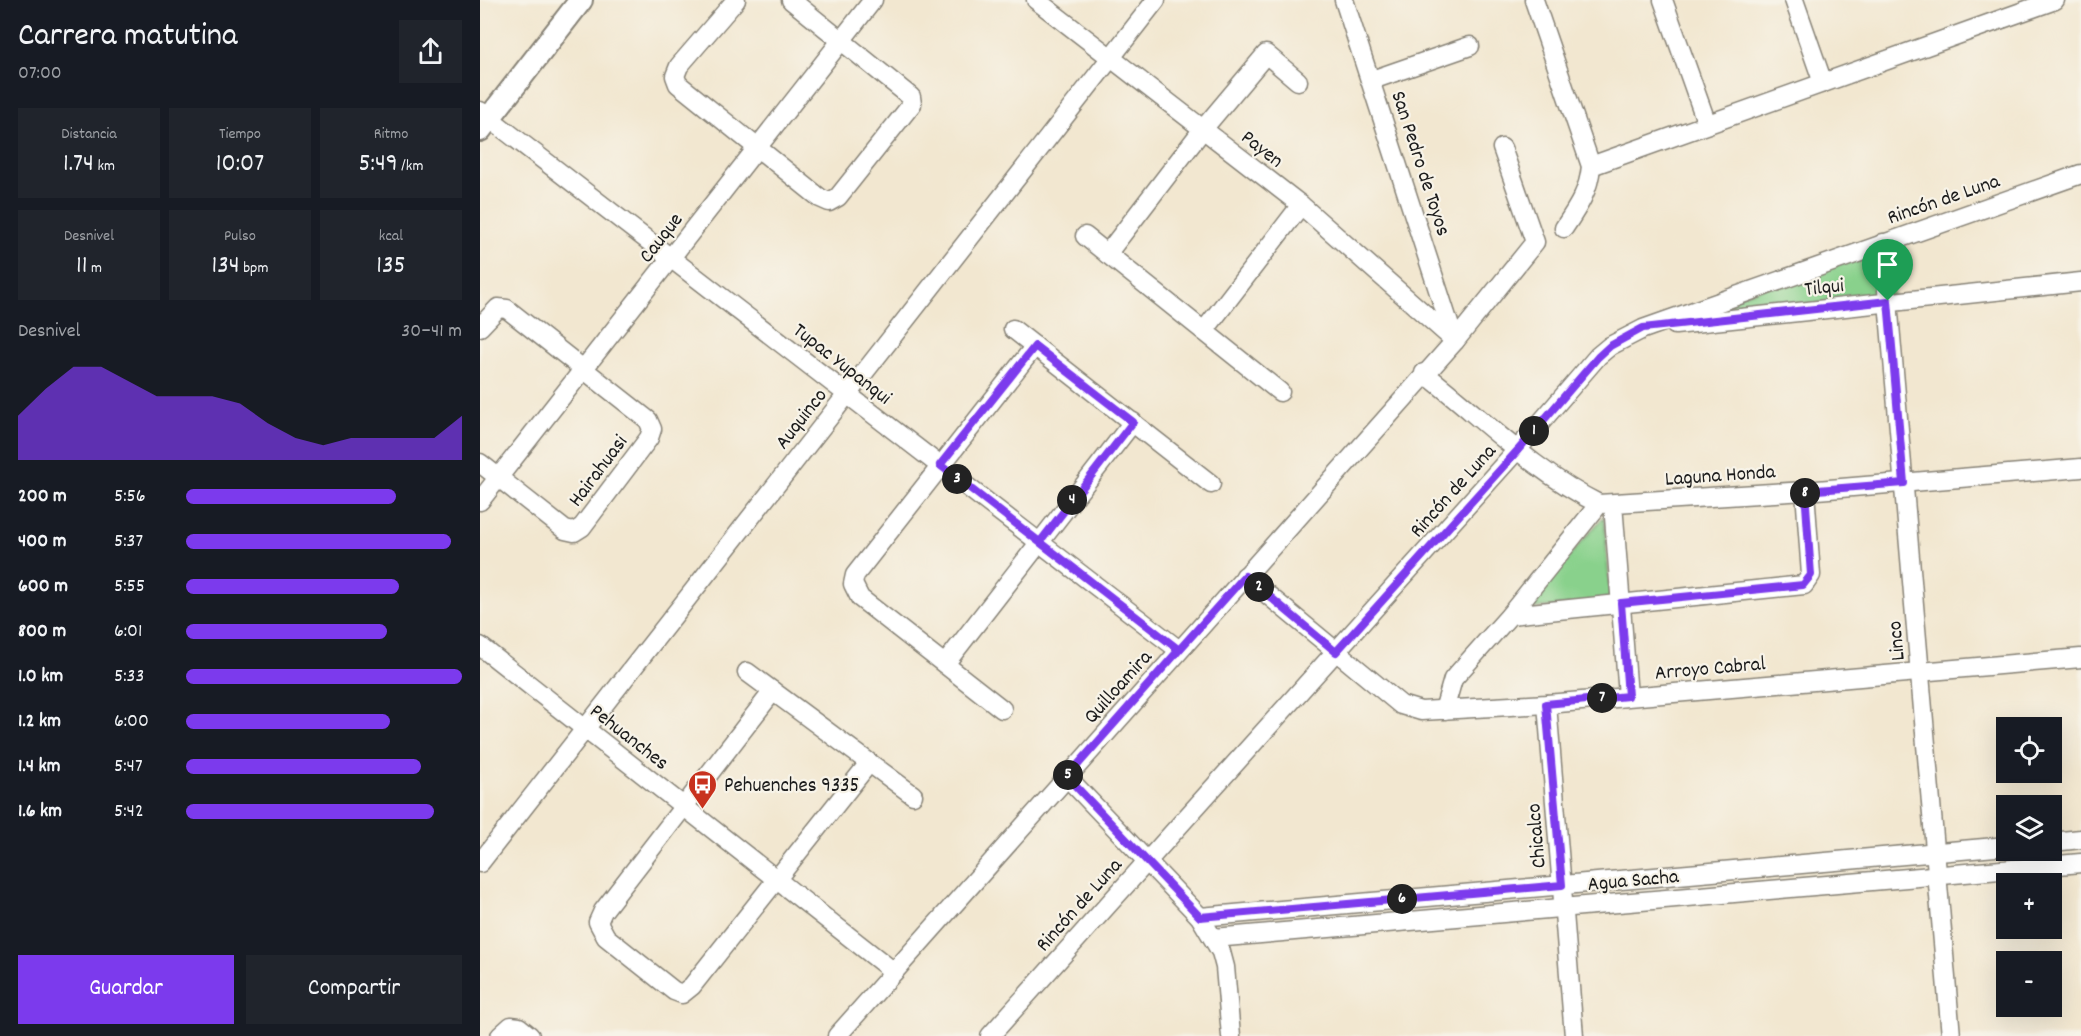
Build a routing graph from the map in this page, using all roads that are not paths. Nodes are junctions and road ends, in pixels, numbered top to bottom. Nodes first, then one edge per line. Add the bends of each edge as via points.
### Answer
1 (581, 0) edge
2 (736, 0) edge
3 (791, 0) edge
4 (873, 0) edge
5 (1036, 0) edge
6 (1156, 0) edge
7 (1344, 0) edge
8 (1534, 0) edge
9 (1663, 0) edge
10 (1794, 0) edge
11 (2055, 0) edge
12 (841, 40) junction
13 (1470, 46) dead end
14 (1111, 58) junction
15 (1372, 80) junction
16 (1298, 81) dead end
17 (1823, 83) junction
18 (483, 120) edge
19 (1707, 124) junction
20 (1203, 129) junction
21 (1502, 148) dead end
22 (758, 149) junction
23 (1591, 166) junction
24 (2081, 174) edge
25 (1301, 205) junction
26 (1564, 228) dead end
27 (1085, 236) dead end
28 (1882, 243) junction
29 (1107, 254) junction
30 (672, 259) junction
31 (2081, 282) edge
32 (1888, 301) junction
33 (480, 327) edge
34 (1643, 328) junction
35 (1012, 329) dead end
36 (1204, 331) junction
37 (1455, 341) junction
38 (1035, 346) junction
39 (584, 369) junction
40 (1424, 373) junction
41 (1280, 392) dead end
42 (848, 394) junction
43 (1133, 422) junction
44 (1518, 450) junction
45 (480, 463) edge
46 (940, 465) junction
47 (2081, 468) edge
48 (498, 478) junction
49 (1904, 483) junction
50 (1211, 484) dead end
51 (1805, 491) junction
52 (480, 501) edge
53 (1606, 504) junction
54 (1040, 542) junction
55 (1245, 576) junction
56 (1621, 603) junction
57 (1510, 615) junction
58 (480, 646) edge
59 (1179, 650) junction
60 (1336, 652) junction
61 (2081, 658) edge
62 (945, 664) junction
63 (747, 672) dead end
64 (1920, 672) junction
65 (773, 691) junction
66 (1628, 696) junction
67 (1546, 704) junction
68 (1002, 709) dead end
69 (1444, 710) junction
70 (585, 729) junction
71 (869, 763) junction
72 (1067, 777) junction
73 (913, 795) dead end
74 (683, 806) junction
75 (2081, 839) edge
76 (2062, 841) edge
77 (1996, 847) edge
78 (1935, 853) junction
79 (1147, 861) junction
80 (480, 863) edge
81 (2081, 863) edge
82 (1937, 876) junction
83 (778, 880) junction
84 (1562, 885) junction
85 (1564, 908) junction
86 (1200, 917) junction
87 (1214, 938) junction
88 (894, 972) junction
89 (505, 1031) edge
90 (530, 1036) edge
91 (837, 1036) edge
92 (990, 1036) edge
93 (1231, 1036) edge
94 (1575, 1036) edge
95 (1951, 1036) edge

1 - 18 main road
2 - 22 street via 679,66 675,76 678,84
3 - 12 street
4 - 12 street, Cauque
5 - 14 street, Payen
6 - 14 street, Auquinco
7 - 15 street, San Pedro de Toyos
8 - 23 street
9 - 19 street
10 - 17 street
11 - 17 street
12 - 22 street, Cauque
12 - 22 street via 911,97 912,104 830,202
13 - 15 street
14 - 20 street, Payen
14 - 42 street, Auquinco
15 - 37 street, San Pedro de Toyos
16 - 20 street via 1266,54
17 - 19 street
18 - 30 street, Tupac Yupanqui
19 - 23 street
20 - 25 street, Payen
20 - 29 street
21 - 37 street, Quilloamira via 1535,242
22 - 30 street, Cauque
23 - 26 street via 1581,203
24 - 28 street, Rincón de Luna
25 - 36 street
25 - 37 street, Payen
27 - 29 street
28 - 32 street, Linco
28 - 34 street, Rincón de Luna
29 - 36 street
30 - 39 street, Cauque
30 - 42 street, Tupac Yupanqui
31 - 32 street, Tilqui
32 - 34 street, Tilqui
32 - 49 street, Linco
33 - 39 street via 498,308 507,309
34 - 44 street, Rincón de Luna via 1598,357
35 - 38 street
36 - 41 street
37 - 40 street, Quilloamira
38 - 43 street
38 - 46 street
39 - 48 street, Cauque
39 - 48 street, Hairahuasi via 648,420 651,429 649,438 582,527 574,532 565,530
40 - 44 street
40 - 55 street, Quilloamira
42 - 46 street, Tupac Yupanqui
42 - 70 street, Auquinco
43 - 50 street
43 - 54 street
44 - 53 street via 1579,494
44 - 60 street, Rincón de Luna
45 - 48 street
46 - 54 street, Tupac Yupanqui
46 - 62 street via 855,575 853,584 860,598
47 - 49 street, Laguna Honda
48 - 52 street, Cauque
49 - 51 street, Laguna Honda
49 - 64 street, Linco
51 - 53 street, Laguna Honda
51 - 56 street via 1811,575 1803,585
53 - 56 street
53 - 57 street
54 - 59 street, Tupac Yupanqui
54 - 62 street
55 - 59 street, Quilloamira
55 - 60 street, Arroyo Cabral
56 - 57 street
56 - 66 street
57 - 69 street via 1453,679
58 - 70 street, Pehuanches
59 - 72 street, Quilloamira
60 - 69 street, Arroyo Cabral via 1401,705 1421,711
60 - 79 street, Rincón de Luna
61 - 64 street, Arroyo Cabral
62 - 68 street
63 - 65 street
64 - 66 street, Arroyo Cabral
64 - 78 street, Linco
65 - 71 street
65 - 74 street
66 - 67 street, Arroyo Cabral
67 - 69 street, Arroyo Cabral
67 - 84 street, Chicalco
70 - 74 street, Pehuanches
70 - 80 street, Auquinco
71 - 73 street
71 - 83 street
72 - 79 street
72 - 88 street, Quilloamira
74 - 83 street, Pehuanches
74 - 83 street via 603,910 598,922 606,937 674,991 682,994 692,986
75 - 76 street
77 - 78 street, Agua Sacha
78 - 82 street, Linco
78 - 84 street, Agua Sacha
79 - 86 street
79 - 92 street, Rincón de Luna
81 - 82 street, Agua Sacha
82 - 85 street, Agua Sacha
82 - 95 street, Linco
83 - 88 street, Pehuanches
84 - 85 street, Chicalco
84 - 86 street, Agua Sacha
85 - 87 street, Agua Sacha
85 - 94 street, Chicalco
86 - 87 street
87 - 93 street via 1225,967
88 - 91 street, Quilloamira
89 - 90 street via 519,1027

